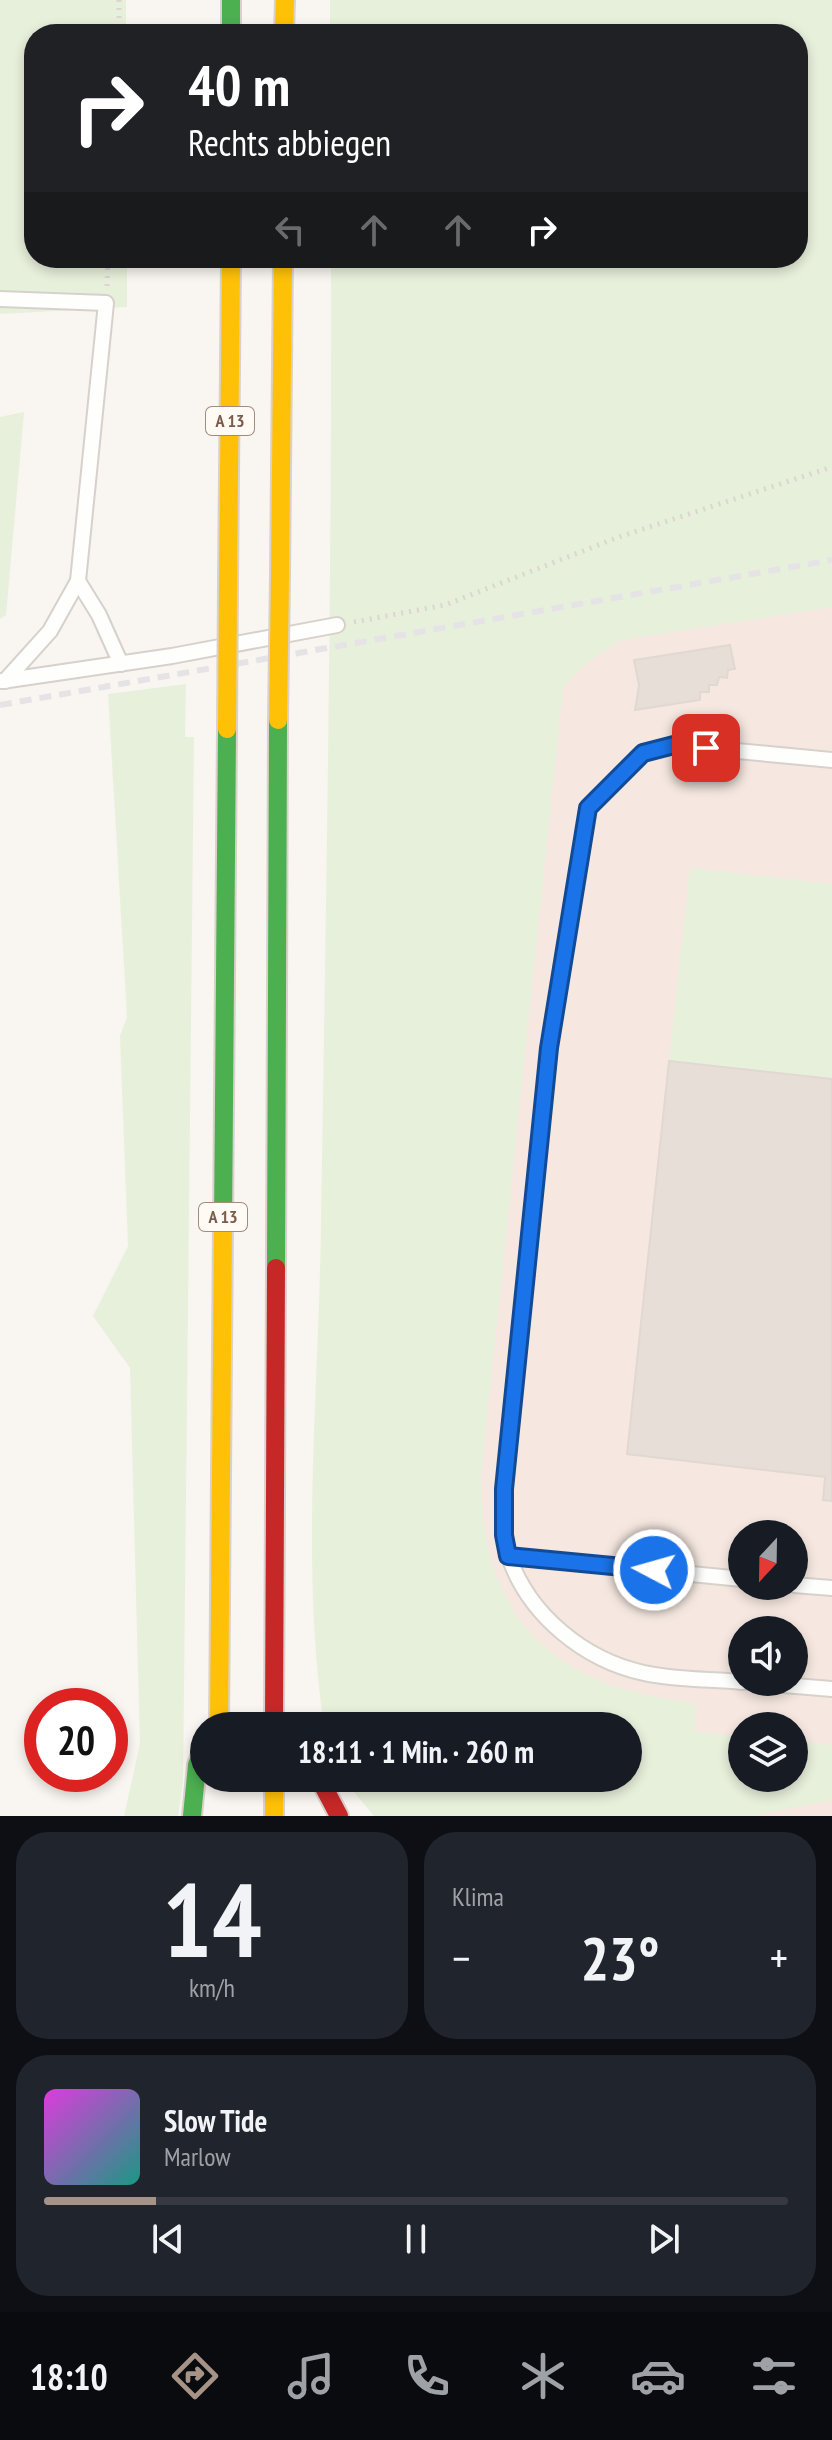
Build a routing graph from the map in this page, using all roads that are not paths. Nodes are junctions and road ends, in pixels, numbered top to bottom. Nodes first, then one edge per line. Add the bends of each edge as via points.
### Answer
1 (231, 0) edge
2 (285, 0) edge
3 (231, 24) edge
4 (284, 24) edge
5 (231, 268) edge
6 (283, 268) edge
7 (0, 299) edge
8 (78, 581) junction
9 (337, 625) road end
10 (121, 664) junction
11 (3, 681) edge
12 (832, 760) edge
13 (508, 1556) junction
14 (728, 1578) edge
15 (808, 1586) edge
16 (832, 1588) edge
17 (275, 1649) junction
18 (728, 1680) edge
19 (808, 1687) edge
20 (832, 1689) edge
21 (295, 1695) dead end
22 (219, 1706) junction
23 (217, 1712) edge
24 (219, 1712) edge
25 (274, 1712) edge
26 (194, 1792) edge
27 (274, 1792) edge
28 (326, 1792) edge
29 (192, 1816) edge
30 (274, 1816) edge
31 (339, 1816) edge

1 - 3 highway
2 - 4 highway
5 - 22 highway, A 13, bridge
6 - 17 highway, A 13, bridge
7 - 8 lane via 106,303
8 - 10 lane
8 - 11 lane via 50,631
9 - 10 lane
10 - 11 lane
12 - 13 lane via 674,745 643,753 588,808 549,1048 504,1489
13 - 14 lane
13 - 18 lane via 541,1612 582,1648 645,1673
15 - 16 lane
17 - 21 highway
17 - 25 highway, A 13
19 - 20 lane
22 - 23 highway
22 - 24 highway, A 13
26 - 29 highway
27 - 30 highway
28 - 31 highway

